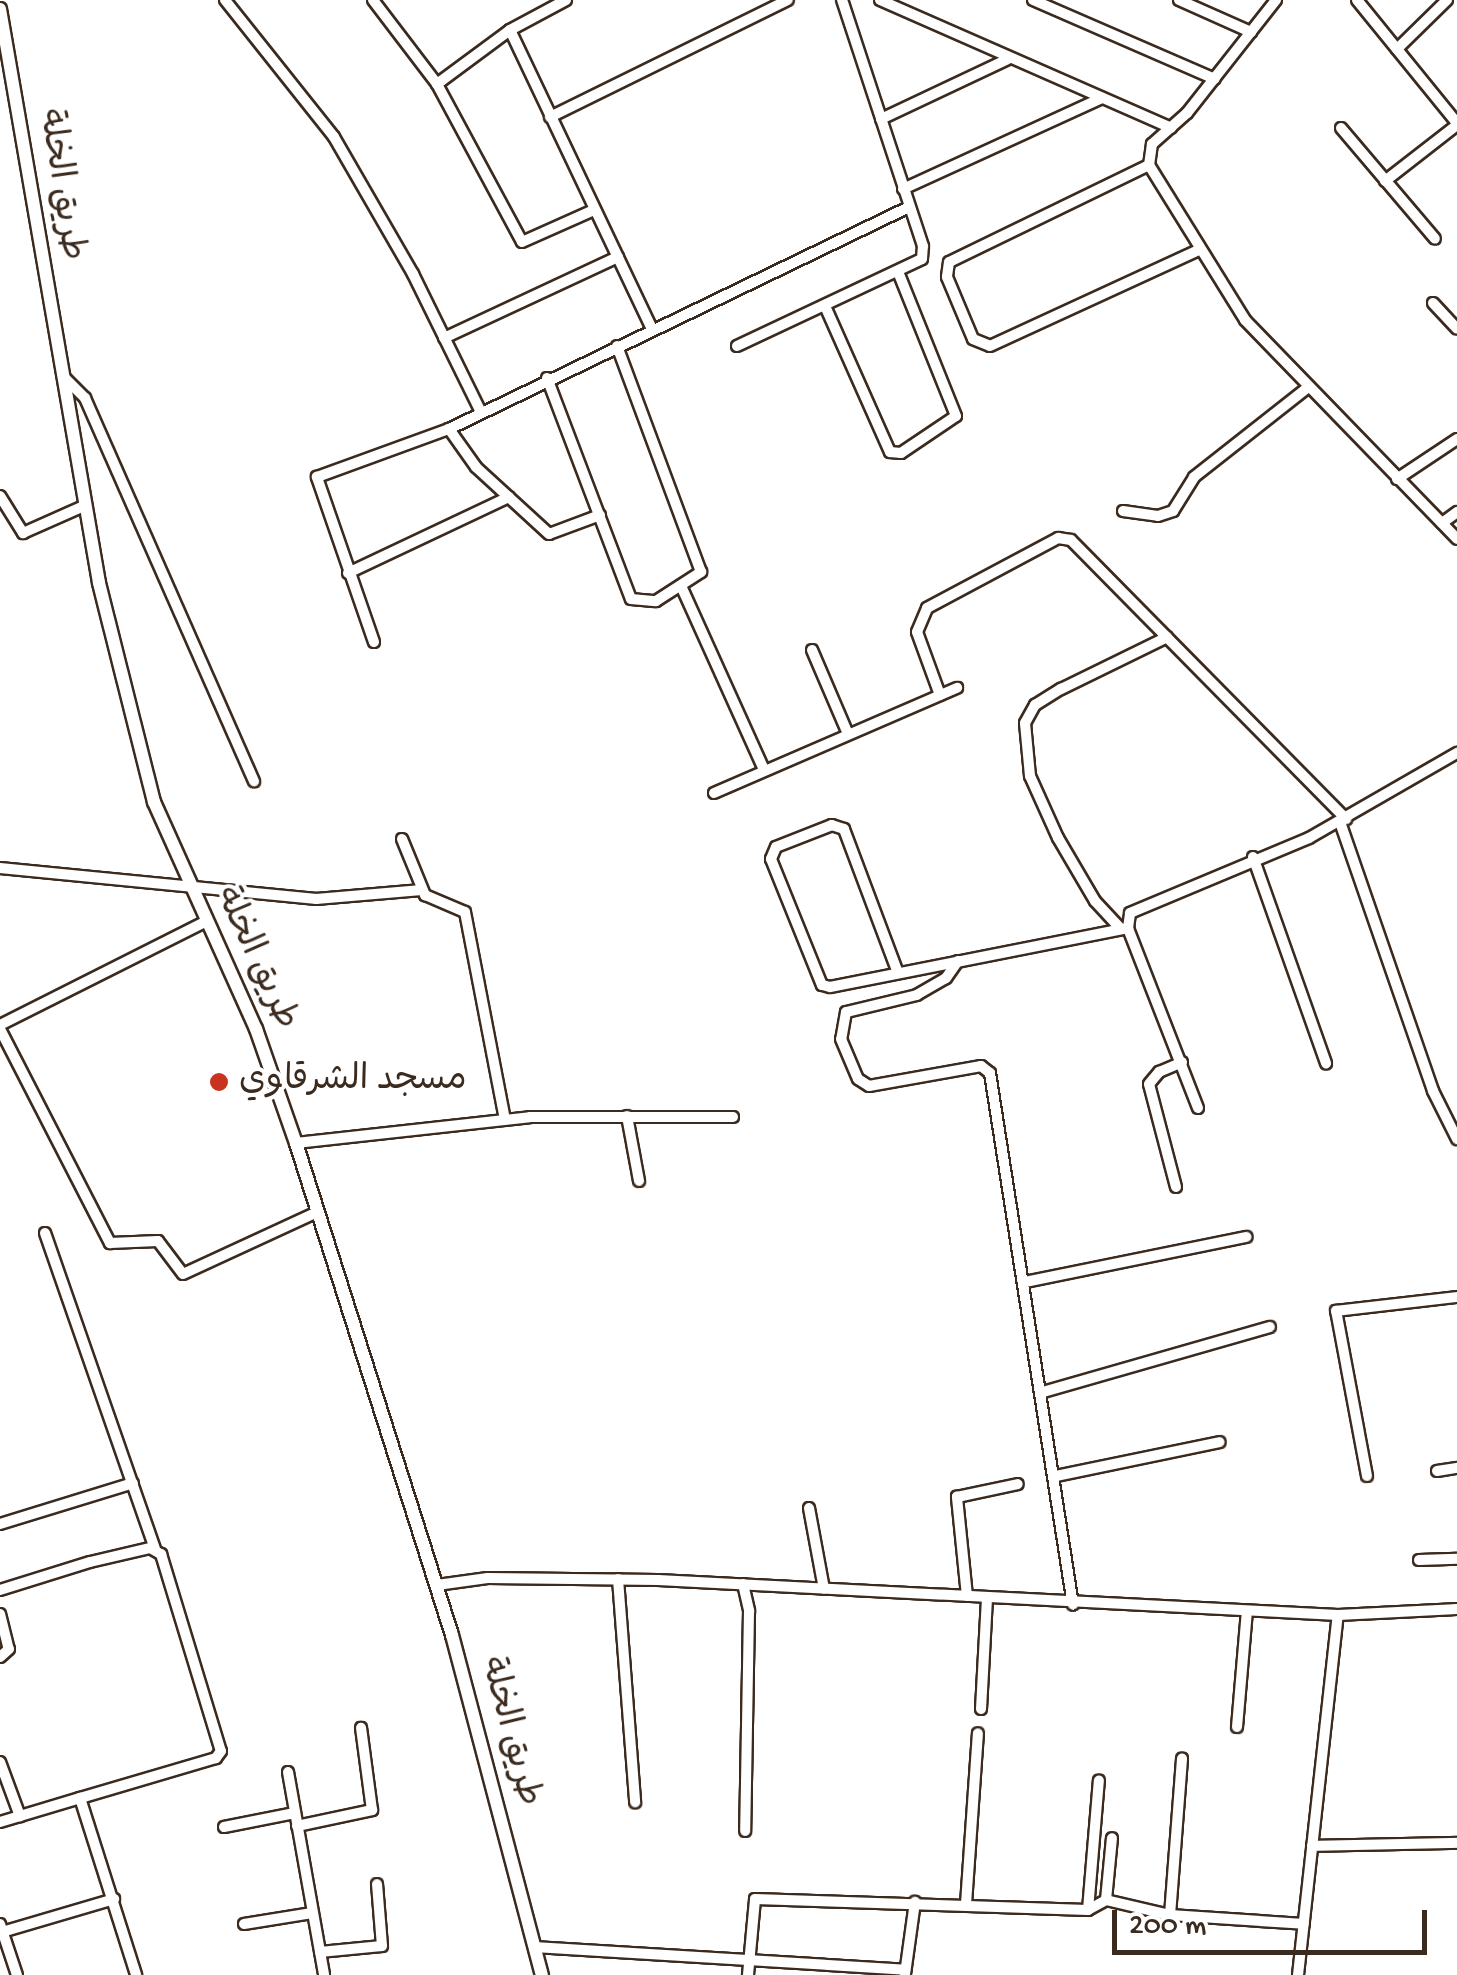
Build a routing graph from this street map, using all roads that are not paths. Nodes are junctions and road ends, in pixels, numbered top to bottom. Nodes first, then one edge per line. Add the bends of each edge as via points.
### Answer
1 (226, 0) edge
2 (373, 0) edge
3 (566, 0) edge
4 (788, 0) edge
5 (842, 0) edge
6 (880, 0) edge
7 (1033, 0) edge
8 (1179, 0) edge
9 (1276, 0) edge
10 (1357, 0) edge
11 (1447, 0) edge
12 (0, 8) edge
13 (510, 30) junction
14 (1251, 32) junction
15 (1397, 48) junction
16 (1008, 59) junction
17 (1215, 79) junction
18 (437, 84) junction
19 (1102, 98) junction
20 (1453, 106) edge
21 (550, 117) junction
22 (881, 118) junction
23 (1457, 124) edge
24 (1170, 128) junction
25 (1341, 128) dead end
26 (1150, 165) junction
27 (1385, 181) junction
28 (903, 189) junction
29 (910, 208) junction
30 (594, 210) junction
31 (1434, 240) dead end
32 (1198, 250) junction
33 (618, 257) junction
34 (898, 272) junction
35 (1432, 303) dead end
36 (825, 306) junction
37 (652, 329) junction
38 (1457, 329) edge
39 (444, 338) junction
40 (618, 346) junction
41 (736, 346) dead end
42 (58, 373) junction
43 (547, 378) junction
44 (1307, 388) junction
45 (480, 410) junction
46 (450, 428) junction
47 (1457, 439) edge
48 (1397, 480) junction
49 (0, 496) edge
50 (509, 497) junction
51 (84, 506) junction
52 (1123, 511) dead end
53 (1457, 512) edge
54 (600, 514) junction
55 (1442, 523) junction
56 (1457, 538) edge
57 (348, 574) junction
58 (682, 588) junction
59 (1167, 637) junction
60 (374, 642) dead end
61 (812, 650) dead end
62 (957, 688) dead end
63 (940, 695) junction
64 (848, 734) junction
65 (1457, 753) edge
66 (764, 770) junction
67 (254, 781) dead end
68 (714, 793) dead end
69 (1343, 820) junction
70 (402, 839) dead end
71 (1253, 857) junction
72 (0, 868) edge
73 (184, 882) junction
74 (422, 890) junction
75 (203, 923) junction
76 (1124, 929) junction
77 (958, 961) junction
78 (898, 973) junction
79 (0, 1027) edge
80 (1182, 1062) junction
81 (1326, 1064) dead end
82 (1198, 1108) dead end
83 (627, 1116) junction
84 (733, 1116) dead end
85 (505, 1119) junction
86 (1457, 1139) edge
87 (296, 1143) junction
88 (639, 1181) dead end
89 (1176, 1187) dead end
90 (317, 1212) junction
91 (45, 1233) dead end
92 (1246, 1237) dead end
93 (1025, 1282) junction
94 (1457, 1297) edge
95 (1270, 1327) dead end
96 (1043, 1392) junction
97 (1220, 1442) dead end
98 (1457, 1468) edge
99 (1437, 1471) dead end
100 (1056, 1476) junction
101 (1367, 1476) dead end
102 (133, 1482) junction
103 (1018, 1484) dead end
104 (809, 1508) dead end
105 (0, 1524) edge
106 (155, 1548) junction
107 (1457, 1559) edge
108 (1420, 1560) dead end
109 (618, 1579) junction
110 (742, 1584) junction
111 (436, 1585) junction
112 (824, 1589) junction
113 (0, 1590) edge
114 (968, 1596) junction
115 (987, 1598) junction
116 (1073, 1604) junction
117 (1457, 1609) edge
118 (1247, 1611) junction
119 (0, 1614) edge
120 (1338, 1614) junction
121 (0, 1657) edge
122 (981, 1709) dead end
123 (1237, 1727) dead end
124 (361, 1728) dead end
125 (978, 1734) dead end
126 (1182, 1758) dead end
127 (0, 1762) edge
128 (288, 1772) dead end
129 (1099, 1780) dead end
130 (80, 1798) junction
131 (635, 1802) dead end
132 (295, 1812) junction
133 (20, 1816) junction
134 (0, 1822) edge
135 (224, 1826) dead end
136 (297, 1826) junction
137 (745, 1831) dead end
138 (1112, 1838) dead end
139 (1457, 1844) edge
140 (1312, 1846) junction
141 (377, 1884) dead end
142 (114, 1899) junction
143 (1106, 1900) junction
144 (916, 1902) junction
145 (966, 1904) junction
146 (1088, 1910) junction
147 (312, 1913) junction
148 (1170, 1915) junction
149 (244, 1924) dead end
150 (1304, 1924) junction
151 (1, 1928) edge
152 (534, 1947) junction
153 (320, 1952) junction
154 (5, 1958) edge
155 (749, 1959) junction
156 (905, 1972) edge
157 (17, 1975) edge
158 (136, 1975) edge
159 (324, 1975) edge
160 (542, 1975) edge
161 (748, 1975) edge
162 (1298, 1975) edge

1 - 39 street via 334,137
2 - 18 street
3 - 13 street
4 - 21 street
5 - 22 street
6 - 16 street
7 - 17 street
8 - 14 street
9 - 14 street
10 - 15 street
11 - 15 street
12 - 42 street, طريق الخلة
13 - 18 street
13 - 21 street
14 - 17 street
15 - 20 street
16 - 19 street
16 - 22 street
17 - 24 street
18 - 30 street via 522,242
19 - 24 street
19 - 28 street
20 - 23 street
21 - 30 street
22 - 28 street
23 - 27 street
24 - 26 street via 1152,144
25 - 27 street
26 - 32 street
26 - 32 street via 949,262 947,276 973,340 990,346
27 - 31 street
28 - 29 street
29 - 34 street via 923,253
29 - 37 street
30 - 33 street
32 - 44 street via 1245,320
33 - 37 street
33 - 39 street
34 - 36 street
34 - 36 street via 956,416 901,454 890,452
35 - 38 street
36 - 41 street
37 - 40 street
39 - 45 street
40 - 43 street
40 - 58 street via 700,570
42 - 51 street, طريق الخلة
42 - 67 street via 85,398
43 - 45 street
43 - 54 street
44 - 48 street
44 - 52 street via 1194,477 1174,511
45 - 46 street
46 - 50 street
46 - 57 street via 317,478
47 - 48 street
48 - 55 street
49 - 51 street via 23,534
50 - 54 street via 549,534
50 - 57 street
51 - 73 street, طريق الخلة via 133,728
53 - 55 street
54 - 58 street via 633,603 649,604
55 - 56 street
57 - 60 street
58 - 66 street
59 - 63 street via 1082,546 1058,538 919,618 917,632
59 - 69 street
59 - 76 street via 1061,688 1035,705 1025,722 1030,776 1058,838 1095,901
61 - 64 street
62 - 63 street
63 - 64 street
64 - 66 street
65 - 69 street
66 - 68 street
69 - 71 street
69 - 86 street via 1433,1091
70 - 74 street
71 - 76 street via 1135,910
71 - 81 street
72 - 73 street
73 - 74 street via 316,899
73 - 75 street, طريق الخلة
74 - 85 street via 465,912
75 - 79 street
75 - 87 street, طريق الخلة via 256,1029
76 - 77 street
76 - 80 street
77 - 78 street
77 - 93 street via 946,978 917,995 846,1012 841,1039 858,1079 869,1086 988,1070
78 - 78 street via 844,828 832,825 776,847 770,859 822,985
79 - 90 street via 110,1243 158,1241 183,1274
80 - 82 street
80 - 89 street via 1150,1084
83 - 84 street
83 - 85 street
83 - 88 street
85 - 87 street
87 - 90 street, طريق الخلة
90 - 111 street, طريق الخلة
91 - 102 street
92 - 93 street
93 - 96 street
94 - 101 street via 1336,1311
95 - 96 street
96 - 100 street
97 - 100 street
98 - 99 street
100 - 116 street
102 - 105 street
102 - 106 street
103 - 114 street via 957,1498
104 - 112 street
106 - 113 street
106 - 130 street via 221,1751 216,1758
107 - 108 street
109 - 110 street
109 - 111 street via 488,1578
109 - 131 street
110 - 112 street
110 - 137 street via 749,1612
111 - 152 street, طريق الخلة
112 - 114 street
114 - 115 street
115 - 116 street
115 - 122 street
116 - 118 street
117 - 120 street
118 - 120 street
118 - 123 street
119 - 121 street via 9,1650
120 - 140 street
124 - 136 street via 372,1810
125 - 145 street
126 - 148 street
127 - 133 street
128 - 132 street
129 - 146 street
130 - 133 street
130 - 142 street
132 - 135 street
132 - 136 street
133 - 134 street
136 - 147 street
138 - 143 street
139 - 140 street
140 - 150 street
141 - 153 street via 382,1946
142 - 151 street
142 - 158 street
143 - 146 street
143 - 148 street
144 - 145 street
144 - 155 street via 755,1898
144 - 156 street
145 - 146 street
147 - 149 street
147 - 153 street
148 - 150 street
150 - 162 street
151 - 154 street
152 - 155 street
152 - 160 street, طريق الخلة
153 - 159 street
154 - 157 street
155 - 156 street
155 - 161 street

